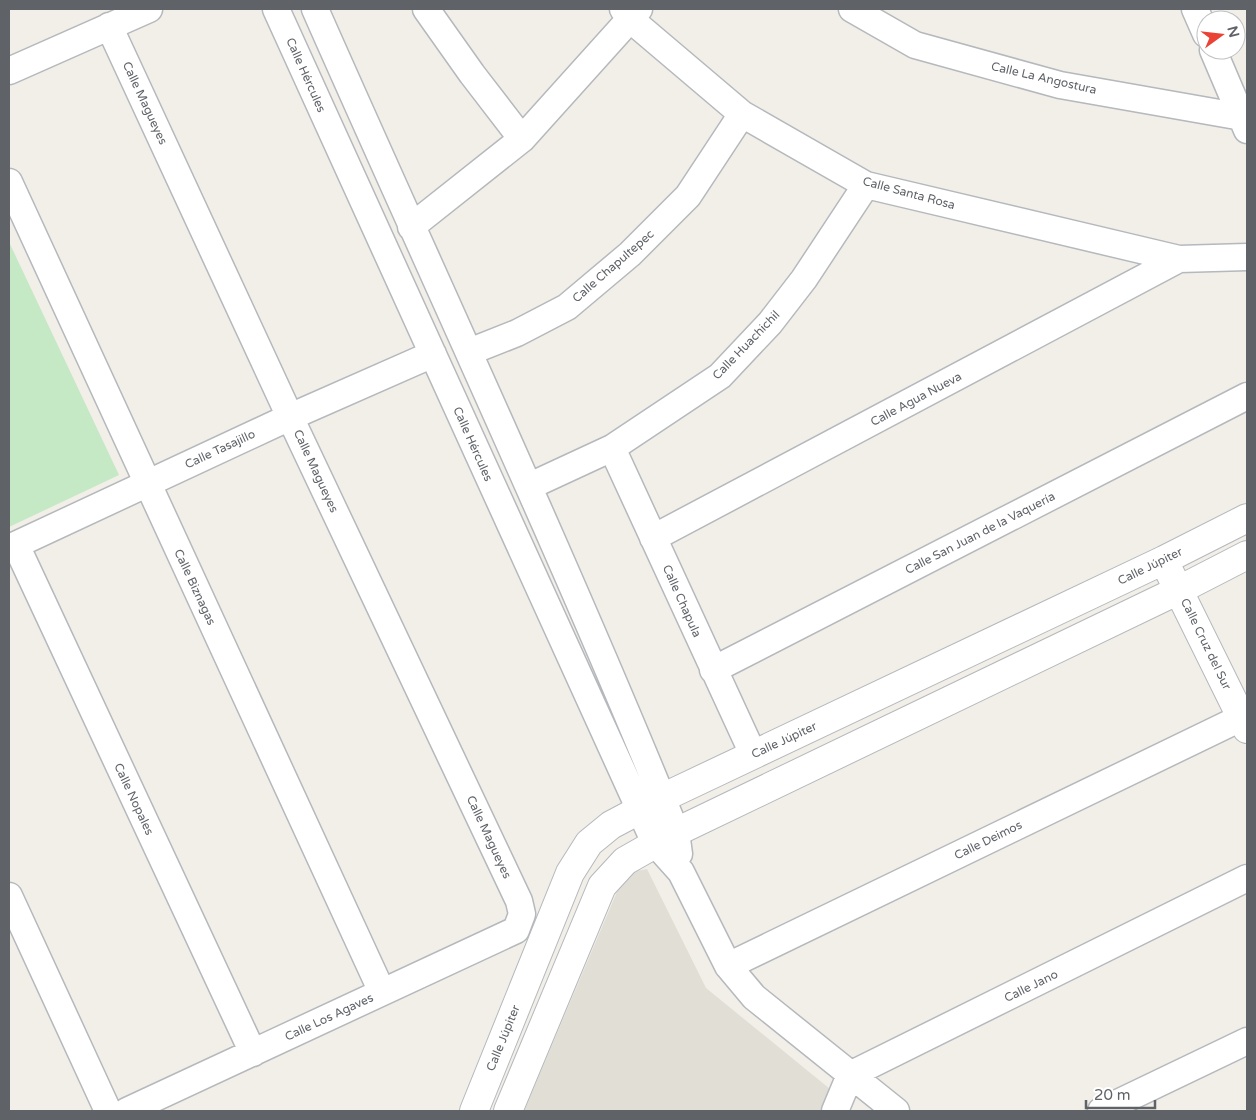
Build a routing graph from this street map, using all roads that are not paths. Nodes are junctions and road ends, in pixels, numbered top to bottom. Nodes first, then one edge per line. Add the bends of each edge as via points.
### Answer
1 (149, 9) edge
2 (276, 9) edge
3 (315, 9) edge
4 (426, 9) edge
5 (852, 9) edge
6 (631, 12) edge
7 (110, 26) junction
8 (1218, 60) edge
9 (9, 72) edge
10 (742, 114) junction
11 (1246, 121) edge
12 (522, 139) junction
13 (9, 182) edge
14 (866, 185) junction
15 (411, 227) junction
16 (1247, 257) edge
17 (1179, 259) junction
18 (469, 352) junction
19 (433, 354) junction
20 (1247, 396) edge
21 (290, 417) junction
22 (612, 448) junction
23 (146, 483) junction
24 (530, 486) junction
25 (1247, 518) edge
26 (653, 538) junction
27 (12, 546) edge
28 (1247, 555) edge
29 (1164, 560) junction
30 (1179, 590) junction
31 (713, 670) junction
32 (1245, 720) edge
33 (753, 754) junction
34 (651, 803) junction
35 (666, 837) junction
36 (1247, 878) edge
37 (9, 896) edge
38 (522, 914) joint
39 (546, 931) junction
40 (577, 945) junction
41 (728, 966) junction
42 (382, 992) junction
43 (1247, 1041) edge
44 (253, 1053) junction
45 (850, 1075) junction
46 (108, 1111) edge
47 (127, 1111) edge
48 (474, 1111) edge
49 (508, 1111) edge
50 (835, 1111) edge
51 (896, 1111) edge
52 (1101, 1111) edge

1 - 7 street
2 - 19 street, Calle Hércules
3 - 15 street, Calle Hércules
4 - 12 street
5 - 11 street, Calle La Angostura via 915,45 1060,85
6 - 10 street, Calle Santa Rosa
6 - 12 street
7 - 9 street
7 - 21 street, Calle Magueyes
8 - 11 street
10 - 14 street, Calle Santa Rosa
10 - 18 street, Calle Chapultepec via 688,196 630,254 567,307 517,333
12 - 15 street
13 - 23 street, Calle Biznagas
14 - 17 street, Calle Santa Rosa
14 - 22 street, Calle Huachichil via 770,323 720,376
15 - 18 street, Calle Hércules
16 - 17 street, Calle Santa Rosa
17 - 26 street, Calle Agua Nueva
18 - 24 street, Calle Hércules
19 - 21 street, Calle Tasajillo
19 - 34 street, Calle Hércules
20 - 31 street, Calle San Juan de la Vaquería
21 - 23 street, Calle Tasajillo
21 - 38 street, Calle Magueyes via 520,901
22 - 24 street, Calle Huachichil
22 - 26 street, Calle Chapula
23 - 27 street, Calle Tasajillo
23 - 42 street, Calle Biznagas
24 - 34 street, Calle Hércules
25 - 29 street, Calle Júpiter
26 - 31 street, Calle Chapula
27 - 44 street, Calle Nopales
28 - 30 street
29 - 30 street, Calle Cruz del Sur
29 - 33 street, Calle Júpiter
30 - 32 street, Calle Cruz del Sur
30 - 35 street
31 - 33 street, Calle Chapula
32 - 41 street, Calle Deimos
33 - 34 street, Calle Júpiter
34 - 35 street, Calle Hércules
34 - 39 street, Calle Júpiter via 589,843 570,873
35 - 40 street via 625,861 602,886
35 - 41 street, Calle Hércules
36 - 45 street, Calle Jano
37 - 46 street
38 - 42 street, Calle Los Agaves via 516,930
39 - 40 street
39 - 48 street, Calle Júpiter
40 - 49 street
41 - 45 street, Calle Hércules via 754,997
42 - 44 street, Calle Los Agaves
43 - 52 street
44 - 47 street, Calle Los Agaves
45 - 50 street
45 - 51 street, Calle Hércules

